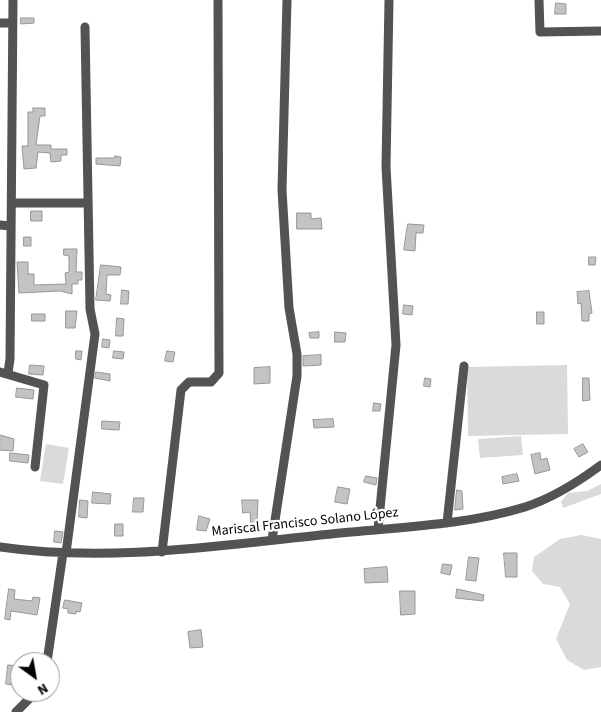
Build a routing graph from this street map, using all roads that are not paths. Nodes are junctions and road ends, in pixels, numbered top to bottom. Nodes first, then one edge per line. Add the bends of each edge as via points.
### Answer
1 (13, 0) edge
2 (218, 0) edge
3 (287, 0) edge
4 (389, 0) edge
5 (539, 0) edge
6 (0, 23) edge
7 (13, 23) junction
8 (85, 27) dead end
9 (601, 31) edge
10 (12, 203) junction
11 (87, 203) junction
12 (0, 225) edge
13 (10, 226) junction
14 (464, 366) dead end
15 (4, 372) edge
16 (601, 465) edge
17 (35, 467) dead end
18 (447, 523) junction
19 (378, 529) junction
20 (272, 540) junction
21 (0, 547) edge
22 (162, 552) junction
23 (65, 553) junction
24 (49, 652) edge
25 (26, 702) edge
26 (16, 712) edge

1 - 7 street
2 - 22 street via 219,373 211,382 189,382 180,390
3 - 20 street via 282,190 289,308 297,354 297,376
4 - 19 street via 386,167 396,345
5 - 9 street via 540,32
6 - 7 street
7 - 10 street
8 - 11 street
10 - 11 street
10 - 13 street
11 - 23 street via 90,309 95,334
12 - 13 street
13 - 15 street
14 - 18 street
15 - 17 street via 44,386
16 - 18 street, Mariscal Francisco Solano López via 566,489 528,506
18 - 19 street, Mariscal Francisco Solano López
19 - 20 street, Mariscal Francisco Solano López
20 - 22 street, Mariscal Francisco Solano López
21 - 23 street, Mariscal Francisco Solano López
22 - 23 street, Mariscal Francisco Solano López
23 - 24 street
25 - 26 street

